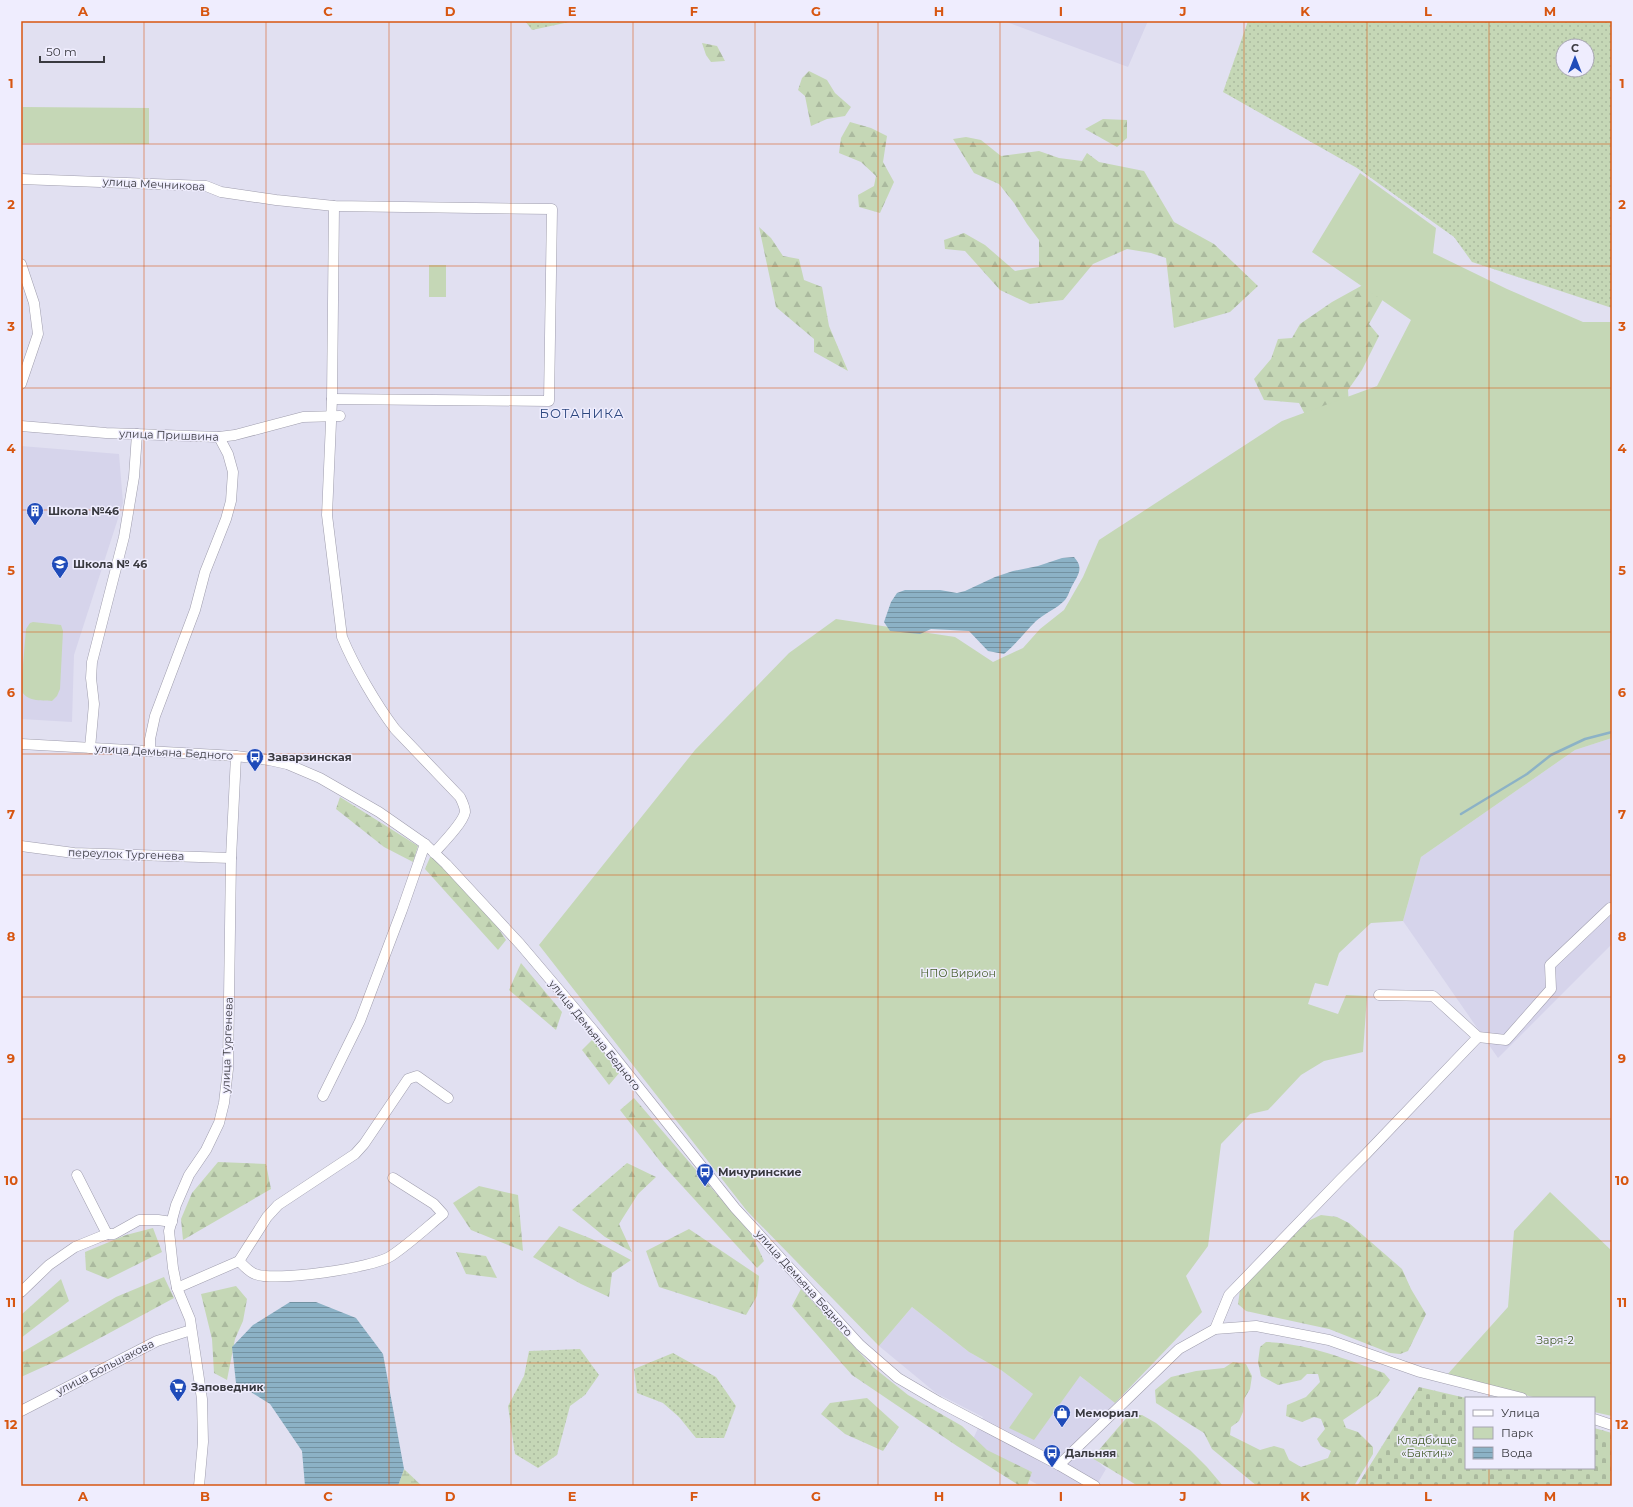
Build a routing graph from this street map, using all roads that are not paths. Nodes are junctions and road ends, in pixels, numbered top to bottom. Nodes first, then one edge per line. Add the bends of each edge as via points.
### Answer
1 (21, 179) edge
2 (334, 206) junction
3 (21, 264) edge
4 (21, 384) edge
5 (332, 399) junction
6 (336, 416) junction
7 (21, 426) edge
8 (137, 434) junction
9 (219, 437) junction
10 (21, 744) edge
11 (90, 748) junction
12 (150, 751) junction
13 (236, 756) junction
14 (425, 844) junction
15 (21, 846) edge
16 (434, 853) junction
17 (231, 858) junction
18 (1610, 908) dead end
19 (1379, 995) dead end
20 (1478, 1037) junction
21 (323, 1096) dead end
22 (448, 1098) dead end
23 (77, 1174) dead end
24 (393, 1178) dead end
25 (172, 1222) junction
26 (107, 1234) junction
27 (239, 1261) junction
28 (177, 1288) junction
29 (21, 1292) edge
30 (1216, 1329) junction
31 (191, 1330) junction
32 (1518, 1397) edge
33 (21, 1411) edge
34 (1595, 1419) edge
35 (1612, 1425) edge
36 (1059, 1465) junction
37 (199, 1486) edge
38 (1095, 1486) edge

1 - 2 street, улица Мечникова via 206,186 228,193
2 - 5 street
2 - 5 street, улица Мечникова via 552,208 549,402
3 - 4 street via 34,303 38,334
5 - 6 street
6 - 9 street, улица Пришвина via 303,417
6 - 16 street via 327,515 342,637 386,718 463,803 465,812 461,820
7 - 8 street, улица Пришвина
8 - 9 street, улица Пришвина
8 - 11 street via 134,477 124,537 92,662 94,704
9 - 12 street via 228,454 233,472 231,501 205,572 195,610 155,716
10 - 11 street, улица Демьяна Бедного
11 - 12 street, улица Демьяна Бедного
12 - 13 street, улица Демьяна Бедного
13 - 14 street, улица Демьяна Бедного via 287,764 320,778 379,812
13 - 17 street, улица Тургенева
14 - 16 street, улица Демьяна Бедного
14 - 21 street via 360,1021
15 - 17 street, переулок Тургенева via 74,853
16 - 36 street, улица Демьяна Бедного via 520,944 593,1030 735,1208 860,1345 898,1378 975,1422
17 - 25 street, улица Тургенева via 228,1069 224,1103 219,1123 206,1150 189,1175 176,1204
18 - 20 street via 1550,965 1551,989 1506,1040
19 - 20 street via 1433,996
20 - 30 street via 1228,1295
22 - 27 street via 417,1076 408,1080 355,1154 278,1205 267,1216
23 - 26 street
24 - 27 street via 434,1204 444,1214 390,1257 373,1264 298,1276 268,1277 255,1274
25 - 26 street via 139,1220 114,1234
25 - 28 street, улица Тургенева via 169,1231
26 - 29 street via 75,1247 49,1266
27 - 28 street
28 - 31 street, улица Тургенева via 190,1318
30 - 32 street via 1256,1326 1329,1340 1420,1372
30 - 36 street via 1178,1349
31 - 33 street, улица Большакова via 157,1341
31 - 37 street, улица Тургенева via 202,1399 203,1442
34 - 35 street
36 - 38 street, улица Демьяна Бедного

